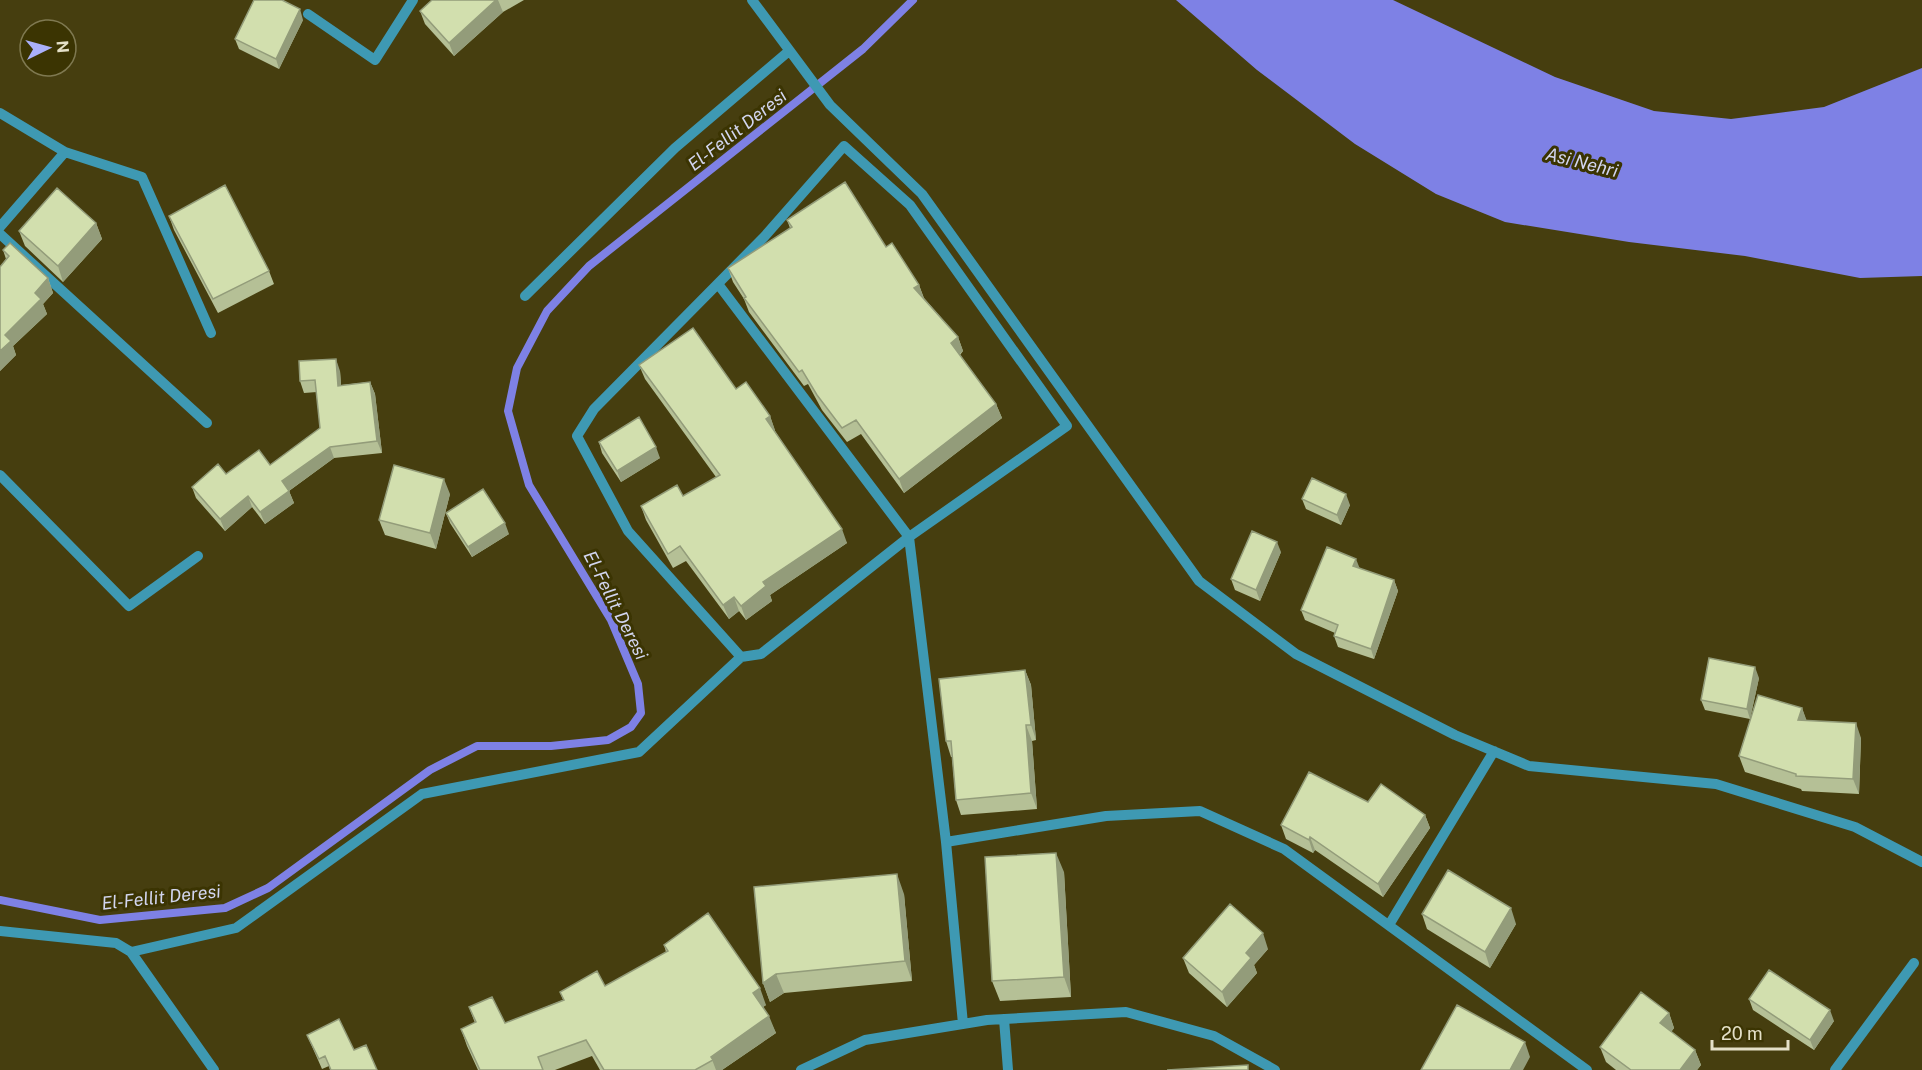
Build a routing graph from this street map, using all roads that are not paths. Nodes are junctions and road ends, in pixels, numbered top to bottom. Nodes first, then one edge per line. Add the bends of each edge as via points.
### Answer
1 (413, 0) edge
2 (752, 0) edge
3 (308, 14) dead end
4 (789, 51) junction
5 (0, 113) edge
6 (857, 133) junction
7 (844, 146) junction
8 (65, 152) junction
9 (0, 227) edge
10 (0, 234) edge
11 (718, 284) junction
12 (525, 296) dead end
13 (211, 333) dead end
14 (207, 423) dead end
15 (0, 475) edge
16 (909, 537) junction
17 (198, 556) dead end
18 (741, 657) junction
19 (1494, 751) junction
20 (946, 842) junction
21 (1922, 862) edge
22 (1389, 925) junction
23 (0, 931) edge
24 (131, 952) junction
25 (1914, 963) dead end
26 (1004, 1019) junction
27 (963, 1024) junction
28 (214, 1070) edge
29 (801, 1070) edge
30 (1008, 1070) edge
31 (1275, 1070) edge
32 (1587, 1070) edge
33 (1835, 1070) edge

1 - 3 street via 375,60
2 - 4 street
4 - 6 street
4 - 12 street via 675,148
5 - 8 street
6 - 7 street
6 - 19 street via 922,194 1199,580 1296,654
7 - 11 street
7 - 16 street via 910,206 1067,426
8 - 9 street
8 - 13 street via 142,177
10 - 14 street
11 - 16 street
11 - 18 street via 594,410 577,436 628,531
15 - 17 street via 129,606
16 - 18 street via 761,654
16 - 20 street
18 - 24 street via 639,752 422,794 236,928
19 - 21 street via 1529,765 1716,784 1855,827
19 - 22 street
20 - 22 street via 1106,816 1200,811 1284,849
20 - 27 street
22 - 32 street
23 - 24 street via 116,943
24 - 28 street
25 - 33 street
26 - 27 street
26 - 30 street
26 - 31 street via 1126,1012 1214,1036
27 - 29 street via 865,1040

